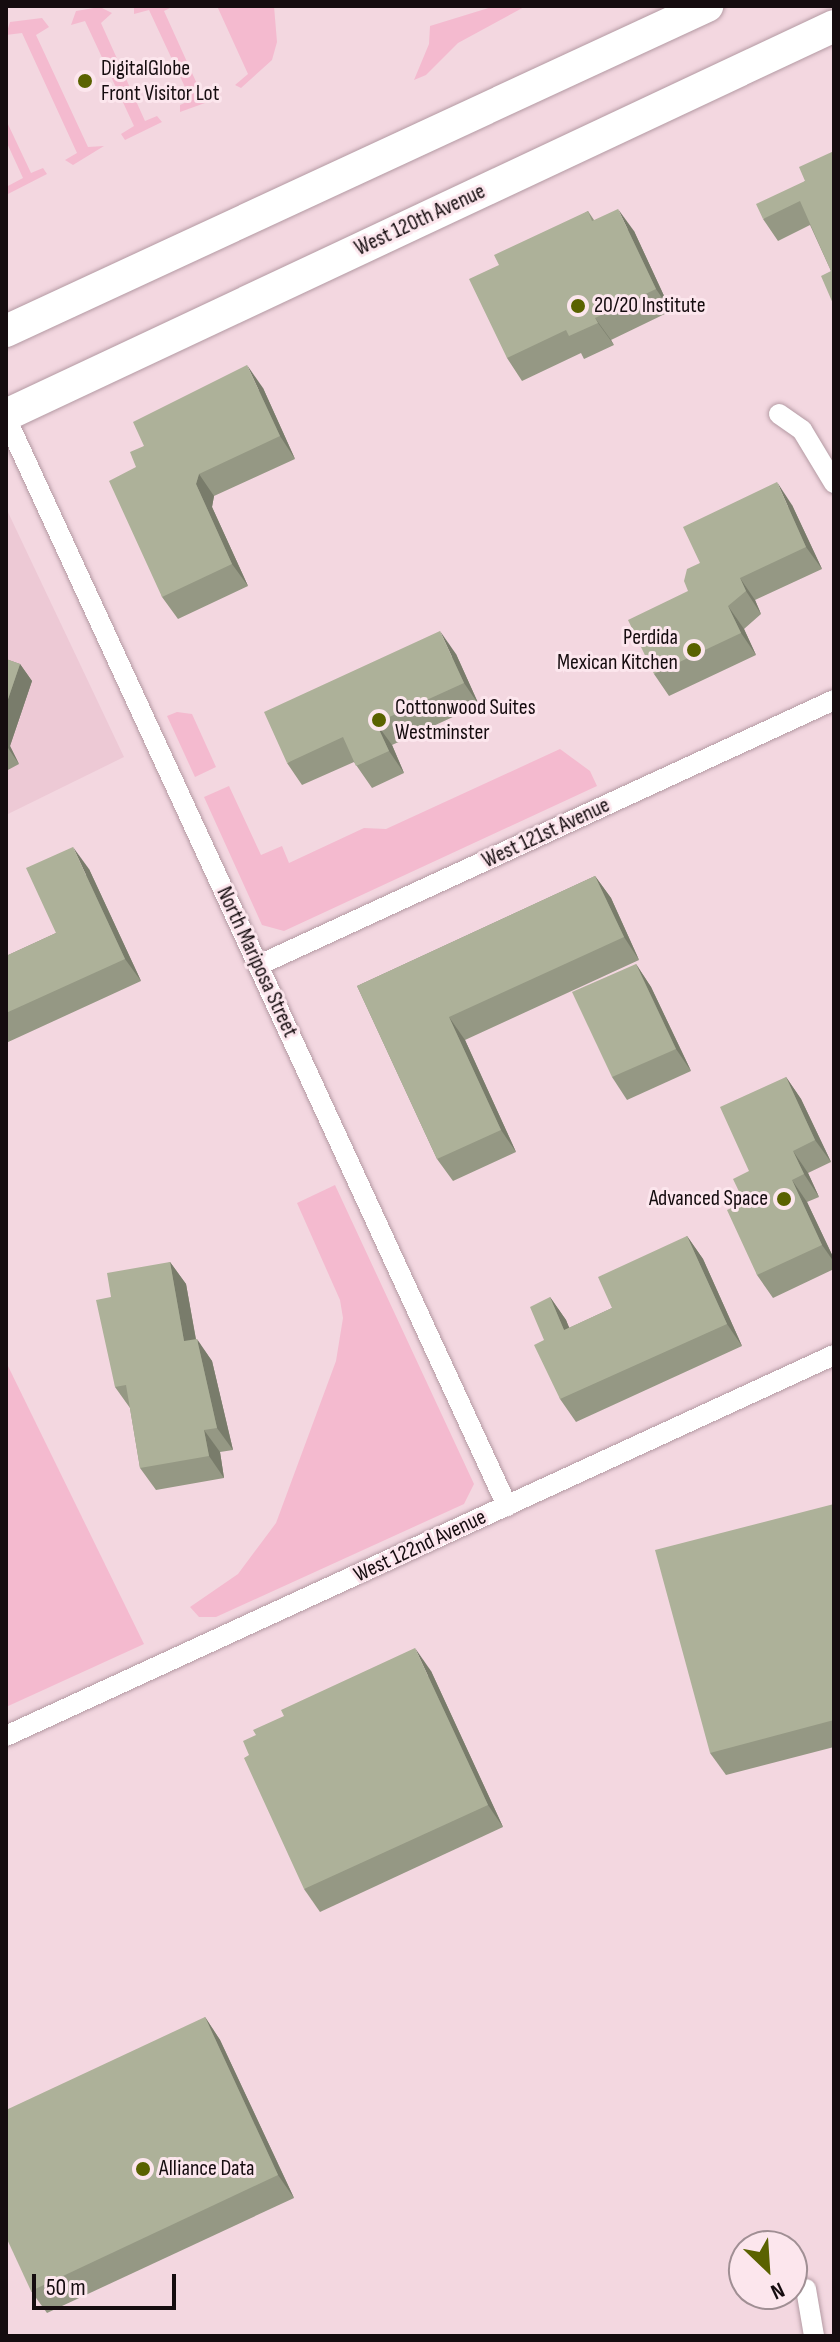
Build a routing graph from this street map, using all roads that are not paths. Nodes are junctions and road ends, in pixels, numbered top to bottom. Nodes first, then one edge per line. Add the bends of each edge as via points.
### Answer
1 (707, 6) edge
2 (834, 26) edge
3 (6, 331) edge
4 (779, 414) dead end
5 (6, 416) edge
6 (834, 483) edge
7 (834, 700) edge
8 (259, 965) junction
9 (834, 1355) edge
10 (507, 1506) junction
11 (6, 1736) edge
12 (808, 2301) edge
13 (814, 2336) edge

1 - 3 main road
2 - 5 main road, West 120th Avenue
4 - 6 street via 802,430
5 - 8 street, North Mariposa Street
7 - 8 street, West 121st Avenue
8 - 10 street, North Mariposa Street
9 - 10 street, West 122nd Avenue
10 - 11 street, West 122nd Avenue
12 - 13 street

